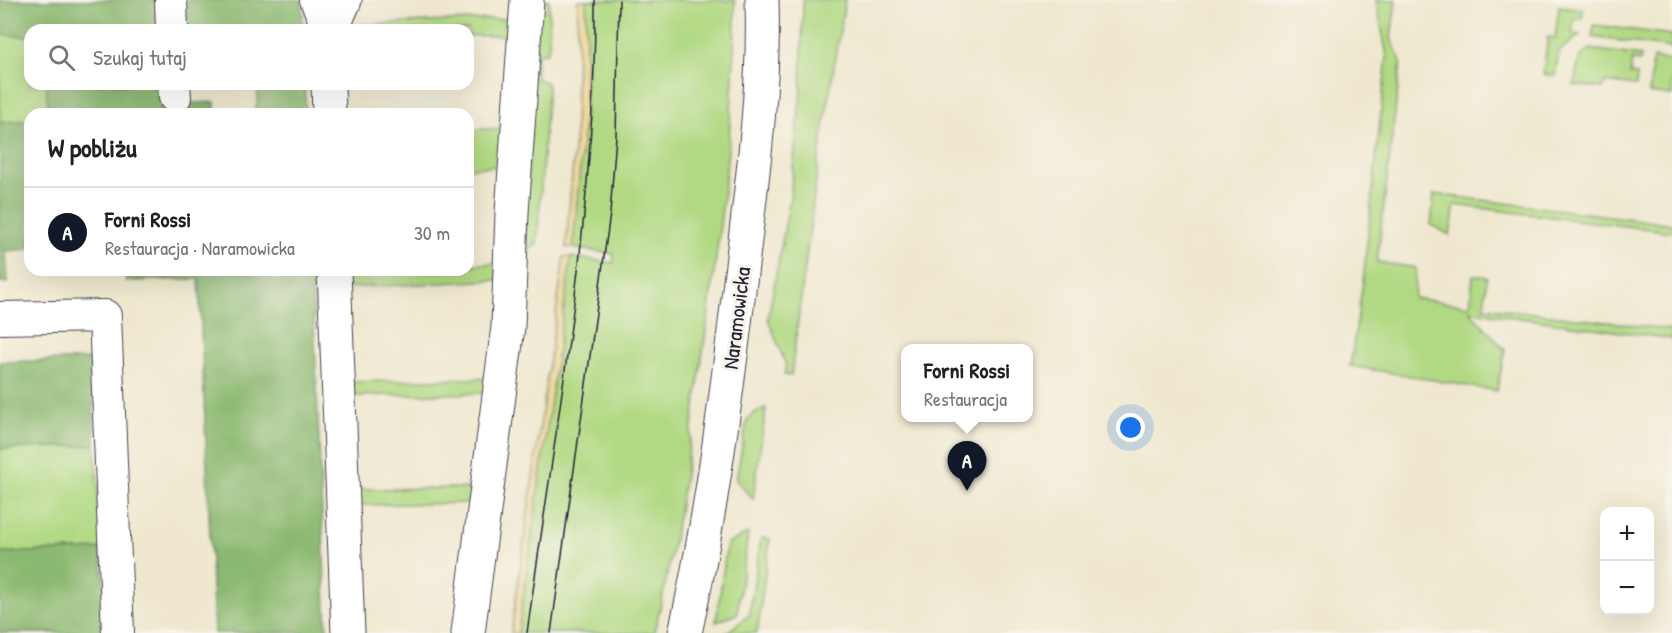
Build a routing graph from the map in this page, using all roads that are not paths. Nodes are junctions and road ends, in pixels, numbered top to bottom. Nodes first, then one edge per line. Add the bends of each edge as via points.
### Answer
1 (171, 0) edge
2 (316, 0) edge
3 (345, 0) edge
4 (527, 0) edge
5 (762, 0) edge
6 (172, 24) edge
7 (327, 24) edge
8 (333, 24) edge
9 (328, 90) edge
10 (329, 108) edge
11 (334, 276) edge
12 (0, 318) edge
13 (118, 633) edge
14 (348, 633) edge
15 (468, 633) edge
16 (685, 633) edge

1 - 6 street
2 - 7 street
3 - 8 street
4 - 15 street via 508,327
5 - 16 street, Naramowicka via 755,159 709,507
9 - 10 street
11 - 14 street
12 - 13 street via 105,316

